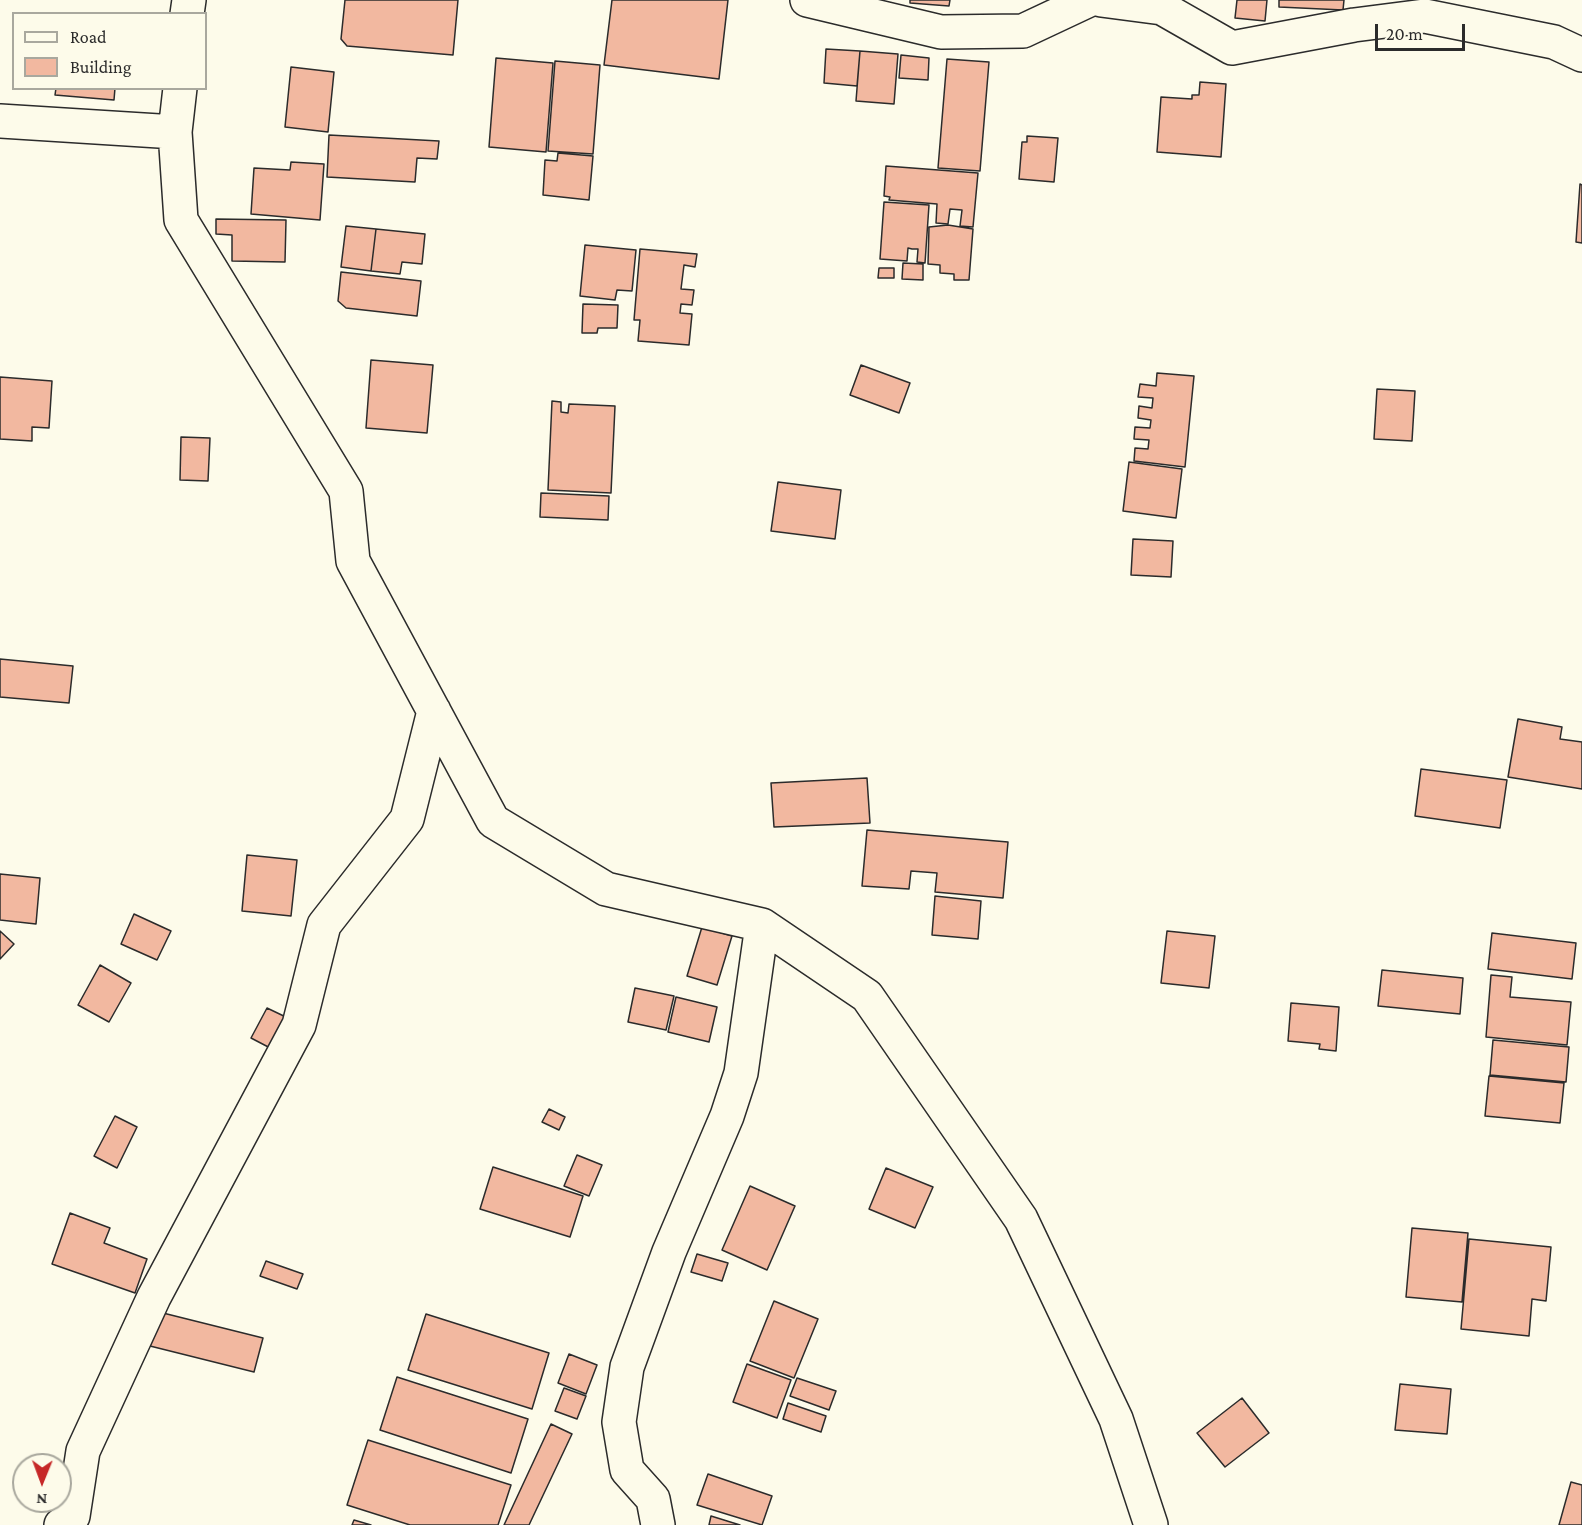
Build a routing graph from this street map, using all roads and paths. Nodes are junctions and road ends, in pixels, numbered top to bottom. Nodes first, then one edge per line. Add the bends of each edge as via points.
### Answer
1 (807, 0) edge
2 (1089, 0) edge
3 (1101, 0) edge
4 (1582, 55) edge
5 (180, 90) edge
6 (0, 121) edge
7 (175, 132) junction
8 (434, 711) junction
9 (762, 925) junction
10 (61, 1525) edge
11 (658, 1525) edge
12 (1151, 1525) edge

1 - 2 street via 941,32 1023,31
3 - 4 street via 1162,8 1232,48 1425,16 1554,42
5 - 7 street
6 - 7 street
7 - 8 street via 180,220 346,491 353,561
8 - 9 street via 493,821 606,889
8 - 10 street via 407,819 324,925 299,1024 154,1297 83,1451 73,1516
9 - 11 street via 741,1073 627,1367 619,1422 627,1470 653,1499
9 - 12 street via 867,996 1021,1219 1116,1419

